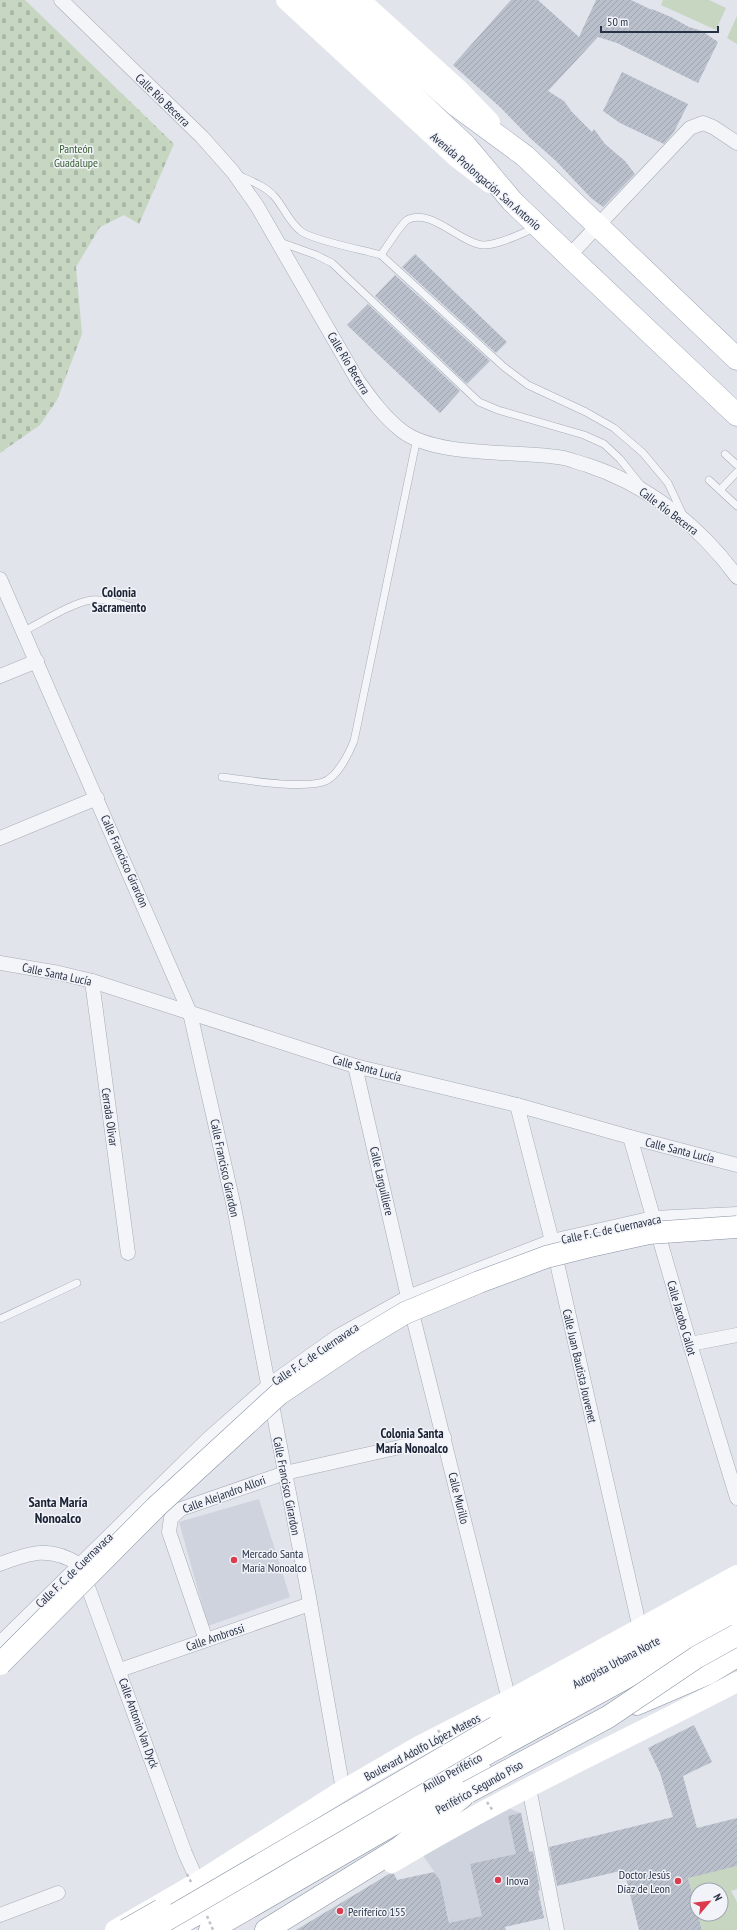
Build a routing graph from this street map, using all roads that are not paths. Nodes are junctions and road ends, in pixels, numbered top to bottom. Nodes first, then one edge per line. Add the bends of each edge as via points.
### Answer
1 (60, 0) edge
2 (286, 0) edge
3 (312, 0) edge
4 (338, 0) edge
5 (360, 0) edge
6 (737, 143) edge
7 (525, 156) junction
8 (233, 172) junction
9 (512, 201) junction
10 (598, 226) junction
11 (539, 227) junction
12 (277, 241) junction
13 (381, 255) junction
14 (569, 256) junction
15 (737, 359) edge
16 (737, 414) edge
17 (417, 438) junction
18 (725, 454) dead end
19 (737, 465) edge
20 (737, 472) edge
21 (709, 480) dead end
22 (720, 490) junction
23 (646, 491) junction
24 (737, 506) edge
25 (686, 521) junction
26 (737, 577) edge
27 (0, 579) edge
28 (139, 609) dead end
29 (24, 631) junction
30 (37, 661) junction
31 (0, 676) edge
32 (222, 777) dead end
33 (97, 798) junction
34 (0, 838) edge
35 (0, 963) edge
36 (92, 981) junction
37 (190, 1013) junction
38 (355, 1066) junction
39 (517, 1105) junction
40 (630, 1137) junction
41 (737, 1165) edge
42 (737, 1214) edge
43 (653, 1218) junction
44 (737, 1227) edge
45 (552, 1241) junction
46 (128, 1253) dead end
47 (77, 1283) dead end
48 (408, 1297) junction
49 (0, 1319) edge
50 (737, 1335) edge
51 (690, 1344) junction
52 (269, 1385) junction
53 (444, 1437) junction
54 (285, 1473) junction
55 (737, 1498) edge
56 (0, 1564) edge
57 (80, 1565) junction
58 (737, 1575) edge
59 (737, 1597) edge
60 (310, 1604) junction
61 (737, 1617) edge
62 (640, 1629) junction
63 (737, 1635) edge
64 (206, 1640) junction
65 (0, 1643) edge
66 (737, 1645) edge
67 (737, 1656) edge
68 (0, 1664) edge
69 (120, 1670) junction
70 (737, 1682) edge
71 (509, 1700) junction
72 (608, 1717) junction
73 (529, 1788) junction
74 (343, 1790) junction
75 (468, 1792) junction
76 (358, 1824) junction
77 (198, 1882) junction
78 (58, 1893) dead end
79 (0, 1915) edge
80 (115, 1930) edge
81 (126, 1930) edge
82 (149, 1930) edge
83 (169, 1930) edge
84 (210, 1930) edge
85 (228, 1930) edge
86 (266, 1930) edge
87 (283, 1930) edge
88 (557, 1930) edge

1 - 8 street, Calle Río Becerra via 202,137
2 - 9 main road, Avenida Prolongación San Antonio via 455,156
3 - 9 main road via 466,146
4 - 7 main road via 457,106
5 - 7 main road via 459,90
6 - 10 street via 702,123 690,128
7 - 10 main road
8 - 12 street, Calle Río Becerra
8 - 13 lane via 263,187 273,196 292,223 303,232
9 - 11 main road, Avenida Prolongación San Antonio
10 - 14 street
10 - 15 main road
11 - 13 lane via 483,245 430,219 417,217 406,220
11 - 14 main road, Avenida Prolongación San Antonio
12 - 17 street, Calle Río Becerra via 358,381 377,408 402,432
12 - 23 lane via 332,263 479,402 584,435 604,444
13 - 25 lane via 516,376 528,385 614,428 643,453 668,483
14 - 16 main road, Avenida Prolongación San Antonio
17 - 23 street, Calle Río Becerra via 428,444 474,451 564,458 608,472
17 - 32 lane via 354,741 344,763 324,782 297,785
18 - 19 lane
20 - 22 lane
21 - 22 lane
22 - 24 lane
23 - 25 street, Calle Río Becerra
25 - 26 street, Calle Río Becerra via 720,553
27 - 29 street, Calle Francisco Girardon
28 - 29 lane via 91,600
29 - 30 street, Calle Francisco Girardon
30 - 31 street
30 - 33 street, Calle Francisco Girardon
33 - 34 street
33 - 37 street, Calle Francisco Girardon
35 - 36 street, Calle Santa Lucía via 59,972
36 - 37 street, Calle Santa Lucía
36 - 46 street, Cerrada Olivar
37 - 38 street, Calle Santa Lucía
37 - 52 street, Calle Francisco Girardon via 234,1207
38 - 39 street, Calle Santa Lucía
38 - 48 street, Calle Larguilliere
39 - 40 street, Calle Santa Lucía
39 - 45 street, Calle Juan Bautista Jouvenet
40 - 41 street, Calle Santa Lucía
40 - 43 street, Calle Jacobo Callot
42 - 43 street, Calle F. C. de Cuernavaca
43 - 45 street, Calle F. C. de Cuernavaca
43 - 51 street, Calle Jacobo Callot
44 - 68 main road, bridge via 649,1233 546,1257 405,1313 279,1394 156,1507
45 - 48 street, Calle F. C. de Cuernavaca
45 - 62 street, Calle Juan Bautista Jouvenet
47 - 49 lane
48 - 52 street, Calle F. C. de Cuernavaca via 338,1336
48 - 53 street, Calle Murillo
50 - 51 street
51 - 55 street, Calle Jacobo Callot
52 - 54 street, Calle Francisco Girardon
52 - 57 street, Calle F. C. de Cuernavaca via 208,1439
53 - 54 street, Calle Alejandro Allori
53 - 71 street, Calle Murillo
54 - 60 street, Calle Francisco Girardon
54 - 64 street, Calle Alejandro Allori via 181,1509 171,1518 169,1532
56 - 57 street via 24,1554 48,1552 67,1556
57 - 65 street, Calle F. C. de Cuernavaca
57 - 69 street, Calle Antonio Van Dyck
58 - 62 main road, Boulevard Adolfo López Mateos
59 - 82 main road, Autopista Urbana Norte, bridge via 496,1727
60 - 64 street, Calle Ambrossi
60 - 74 street, Calle Francisco Girardon
61 - 76 main road, Anillo Periférico
62 - 71 main road, Boulevard Adolfo López Mateos
63 - 72 main road, bridge via 697,1657
64 - 69 street, Calle Ambrossi
66 - 84 main road, Anillo Periférico via 496,1765
67 - 72 main road, Periférico Segundo Piso, bridge via 707,1674
69 - 77 street, Calle Antonio Van Dyck via 185,1853
70 - 73 main road
71 - 74 main road, Boulevard Adolfo López Mateos via 419,1746
72 - 75 main road, Periférico Segundo Piso, bridge
73 - 87 main road via 423,1844
73 - 88 street
74 - 77 main road, Boulevard Adolfo López Mateos
75 - 85 main road, Periférico Segundo Piso
75 - 86 main road via 399,1848
76 - 81 main road, bridge via 284,1841
76 - 83 main road, Anillo Periférico
77 - 80 main road, Boulevard Adolfo López Mateos
78 - 79 street

